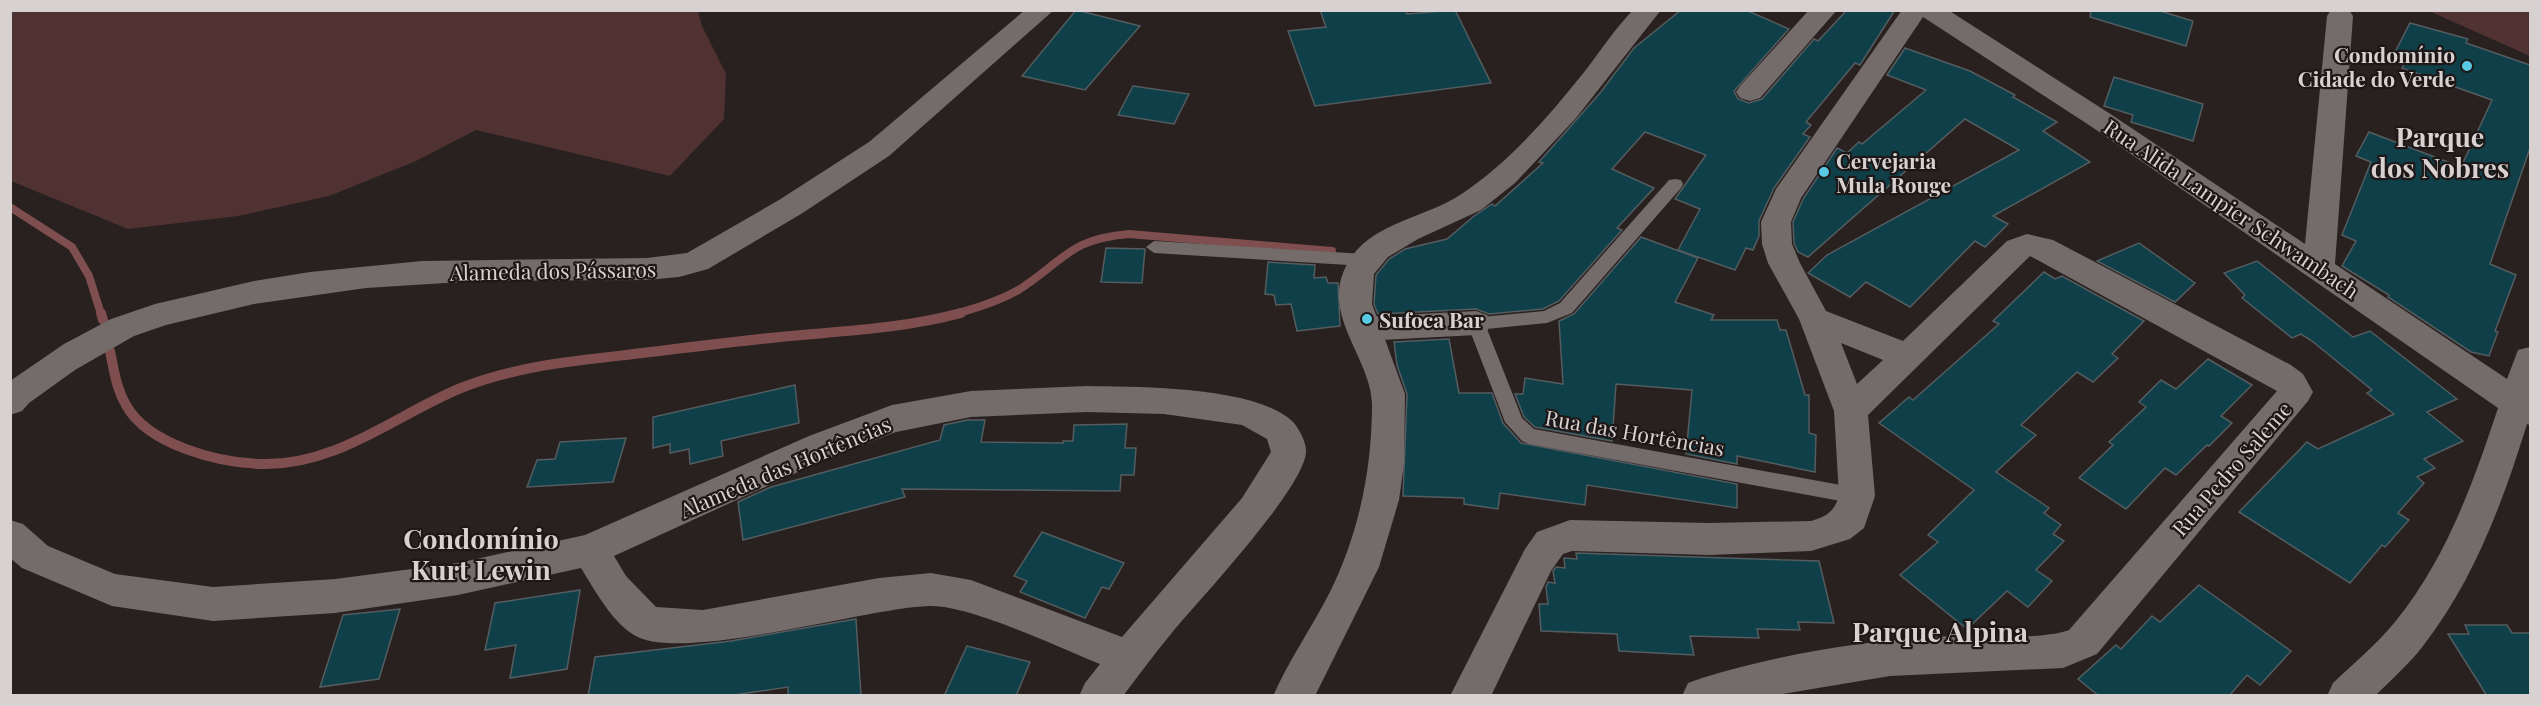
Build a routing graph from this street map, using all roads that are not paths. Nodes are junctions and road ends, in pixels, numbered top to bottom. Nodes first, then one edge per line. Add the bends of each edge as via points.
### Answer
1 (1041, 10) edge
2 (1648, 10) edge
3 (1824, 10) edge
4 (1915, 10) edge
5 (1929, 10) edge
6 (2340, 16) dead end
7 (1750, 92) dead end
8 (1675, 184) dead end
9 (1154, 247) dead end
10 (1365, 260) junction
11 (2319, 266) junction
12 (1815, 319) junction
13 (1476, 323) junction
14 (1363, 329) junction
15 (1907, 356) junction
16 (2530, 359) edge
17 (10, 402) edge
18 (2524, 407) edge
19 (1851, 411) junction
20 (1857, 496) junction
21 (10, 535) edge
22 (590, 550) junction
23 (1129, 657) junction
24 (1099, 696) edge
25 (1293, 696) edge
26 (1470, 696) edge
27 (1702, 696) edge
28 (2348, 696) edge

1 - 17 street, Alameda dos Pássaros via 879,149 697,261 647,269 388,274 321,280 240,294 150,317 114,331 68,358
2 - 10 street via 1629,28 1547,132 1497,184 1464,207 1391,239
3 - 7 street
4 - 12 street via 1793,187 1776,222 1777,244 1784,263
5 - 11 street, Rua Alida Lampier Schwambach
6 - 11 street
8 - 13 lane via 1566,308 1547,317
9 - 10 lane
10 - 14 street via 1354,288
11 - 18 street, Rua Alida Lampier Schwambach
12 - 15 street
12 - 19 street
13 - 14 street
13 - 20 lane, Rua das Hortências via 1514,422 1529,436
14 - 25 street via 1387,391 1389,444 1383,498 1369,546 1342,609
15 - 19 street, Rua Pedro Saleme
15 - 27 street, Rua Pedro Saleme via 2018,249 2027,245 2042,248 2279,374 2296,392 2083,642 2063,650 1918,656 1820,668
16 - 18 street
18 - 28 street via 2447,578 2409,634
19 - 20 street
20 - 26 street via 1851,517 1837,528 1811,536 1709,539 1570,535 1550,543
21 - 22 street, Alameda das Hortências via 35,557 112,591 213,604 335,596 458,579
22 - 23 street via 613,588 647,623 703,627 932,589 971,597
22 - 23 street, Alameda das Hortências via 821,446 892,419 971,404 1086,399 1164,401 1248,413 1279,429 1289,452 1282,469 1255,509
23 - 24 street, Alameda das Hortências

